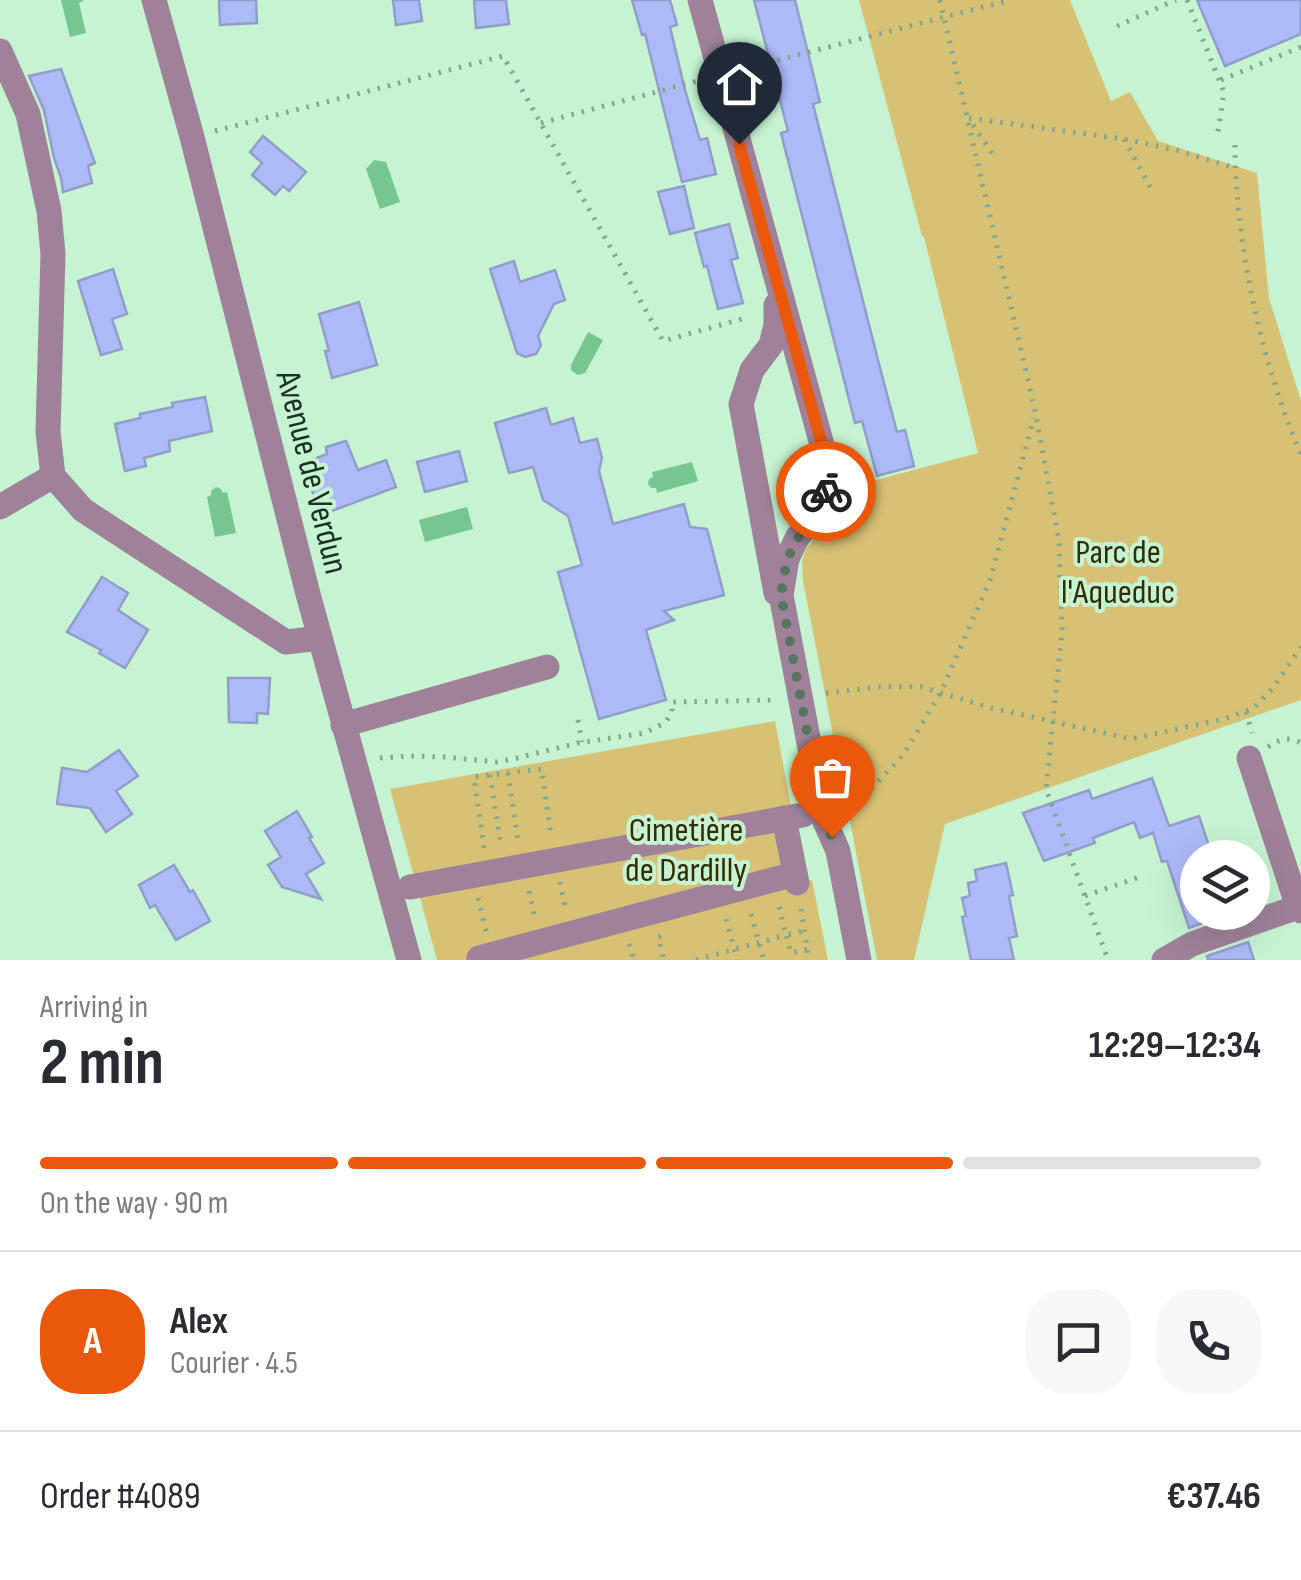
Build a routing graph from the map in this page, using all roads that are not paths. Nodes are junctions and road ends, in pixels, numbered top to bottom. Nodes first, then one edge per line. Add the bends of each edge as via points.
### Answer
1 (154, 0) edge
2 (700, 0) edge
3 (0, 52) edge
4 (776, 280) junction
5 (758, 360) junction
6 (801, 370) junction
7 (53, 476) junction
8 (0, 507) edge
9 (762, 524) junction
10 (797, 538) junction
11 (320, 638) junction
12 (792, 660) junction
13 (547, 667) dead end
14 (343, 725) junction
15 (1249, 758) dead end
16 (410, 887) dead end
17 (1299, 909) edge
18 (485, 956) road end
19 (408, 960) edge
20 (859, 960) edge
21 (1164, 960) edge

1 - 11 street, Avenue de Verdun
2 - 4 street
3 - 7 street via 28,114 49,211
4 - 5 street via 776,326
4 - 6 street
5 - 6 street
5 - 9 street via 741,404
6 - 10 street via 829,484
7 - 8 street
7 - 11 street via 83,510 286,642
9 - 10 street via 776,535
9 - 12 street
10 - 12 street via 781,595
11 - 14 street, Avenue de Verdun
12 - 20 street
13 - 14 street
14 - 19 street, Avenue de Verdun
15 - 17 street
16 - 18 street via 793,816 795,891
17 - 21 street via 1192,944

